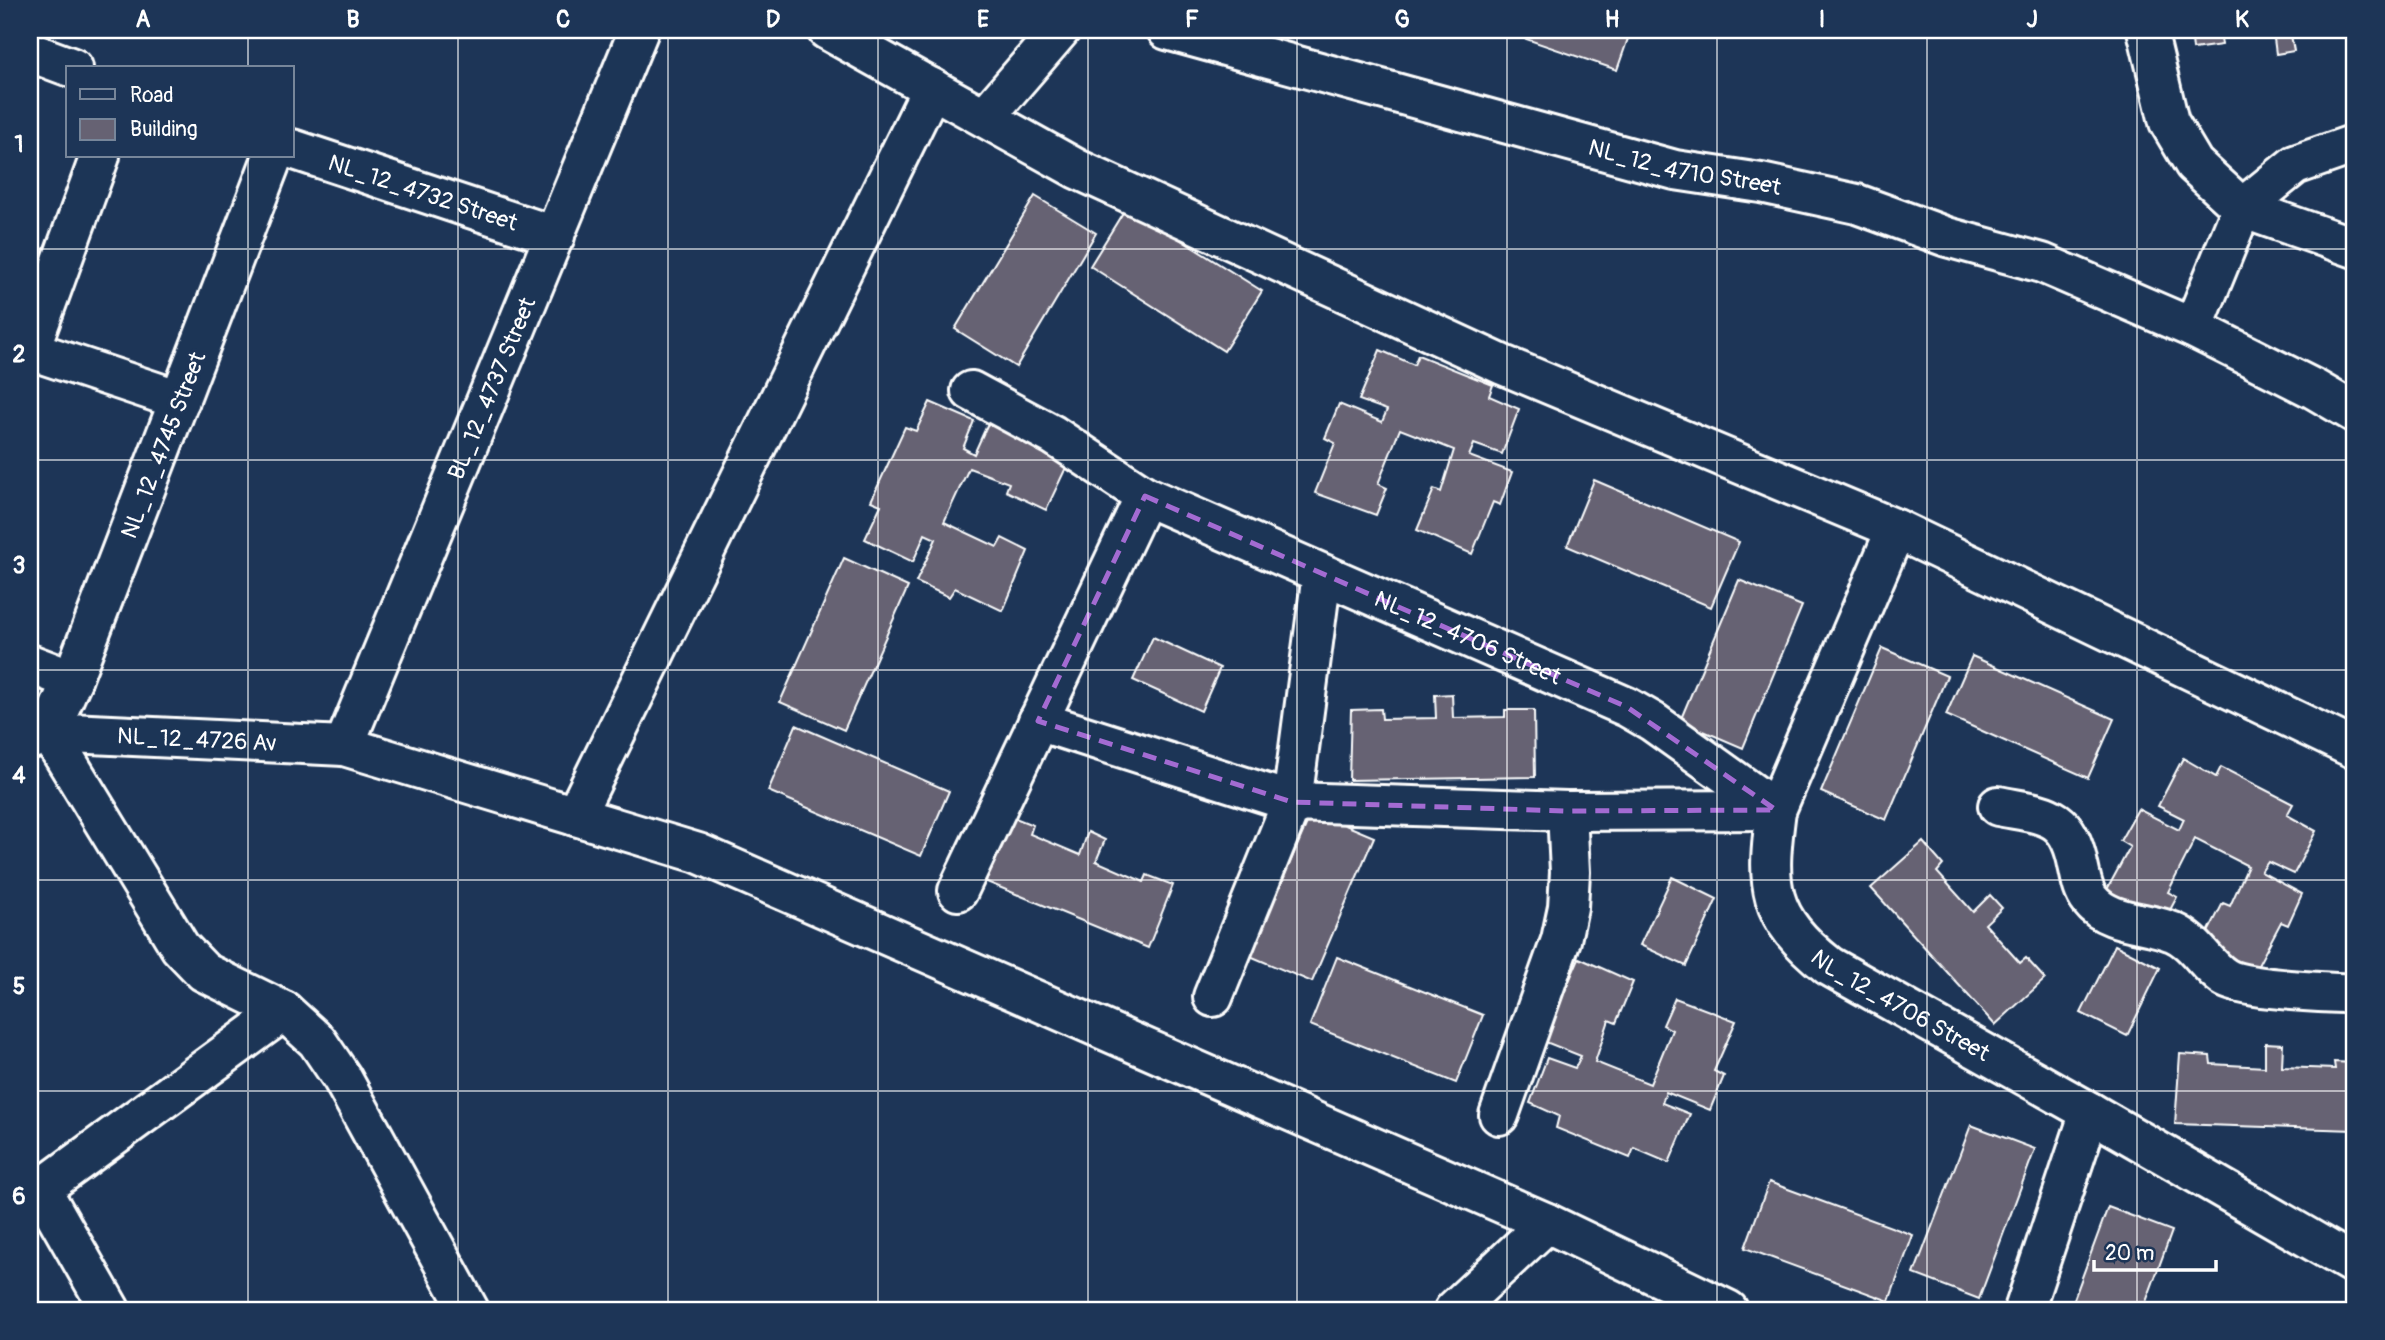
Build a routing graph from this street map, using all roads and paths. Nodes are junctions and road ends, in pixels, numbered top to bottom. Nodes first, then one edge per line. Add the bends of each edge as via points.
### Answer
1 (639, 30) edge
2 (828, 30) edge
3 (1060, 30) edge
4 (1167, 30) edge
5 (2147, 30) edge
6 (30, 52) edge
7 (68, 66) edge
8 (932, 88) junction
9 (985, 117) junction
10 (2355, 144) edge
11 (294, 150) edge
12 (99, 158) edge
13 (272, 158) edge
14 (2242, 208) junction
15 (555, 236) junction
16 (2355, 248) edge
17 (2193, 328) junction
18 (30, 349) edge
19 (971, 391) dead end
20 (180, 400) junction
21 (2355, 413) edge
22 (1146, 496) junction
23 (1896, 529) junction
24 (1322, 574) junction
25 (30, 664) edge
26 (72, 680) junction
27 (1038, 721) junction
28 (39, 736) edge
29 (345, 746) junction
30 (2355, 750) edge
31 (1292, 802) junction
32 (1998, 806) dead end
33 (1776, 810) junction
34 (1567, 811) junction
35 (575, 816) junction
36 (958, 891) dead end
37 (2355, 994) edge
38 (1213, 997) dead end
39 (284, 1011) junction
40 (2090, 1112) junction
41 (1499, 1115) dead end
42 (35, 1193) edge
43 (1547, 1223) junction
44 (2349, 1255) edge
45 (110, 1310) edge
46 (469, 1310) edge
47 (1454, 1310) edge
48 (1728, 1310) edge
49 (2024, 1310) edge

1 - 15 street, BL_12_4737 Street
2 - 8 street
3 - 9 street
4 - 17 street, NL_12_4710 Street via 1675,170 1857,204 1947,237 2042,263
5 - 14 street via 2169,122 2194,164
6 - 7 street
8 - 9 street
8 - 35 street
9 - 23 street via 1077,169 1503,365
10 - 14 street via 2295,165
11 - 15 street, NL_12_4732 Street
12 - 18 street
13 - 20 street, NL_12_4745 Street
14 - 16 street
14 - 17 street
15 - 29 street, BL_12_4737 Street
17 - 21 street, NL_12_4710 Street
18 - 20 street
19 - 22 street, NL_12_4706 Street via 1053,435
20 - 26 street, NL_12_4745 Street
22 - 24 street, NL_12_4706 Street
22 - 27 street
23 - 30 street
23 - 33 street, NL_12_4706 Street
24 - 31 street
24 - 33 street, NL_12_4706 Street via 1627,708
25 - 26 street
26 - 28 street, NL_12_4745 Street
27 - 31 street
27 - 36 street
28 - 29 street, NL_12_4726 Av
28 - 39 street via 180,947 204,972
29 - 35 street, NL_12_4726 Av
31 - 34 street
31 - 38 street
32 - 37 street via 2046,816 2063,827 2074,842 2082,886 2090,901 2119,918 2173,931 2226,979 2246,985
33 - 34 street
33 - 40 street, NL_12_4706 Street via 1770,858 1774,900 1789,929 1808,949 1829,966
34 - 41 street via 1569,907
35 - 43 street, NL_12_4726 Av via 698,853
39 - 42 street
39 - 46 street via 317,1041 342,1078
40 - 44 street, NL_12_4706 Street
40 - 49 street
42 - 45 street
43 - 47 street
43 - 48 street, NL_12_4726 Av

